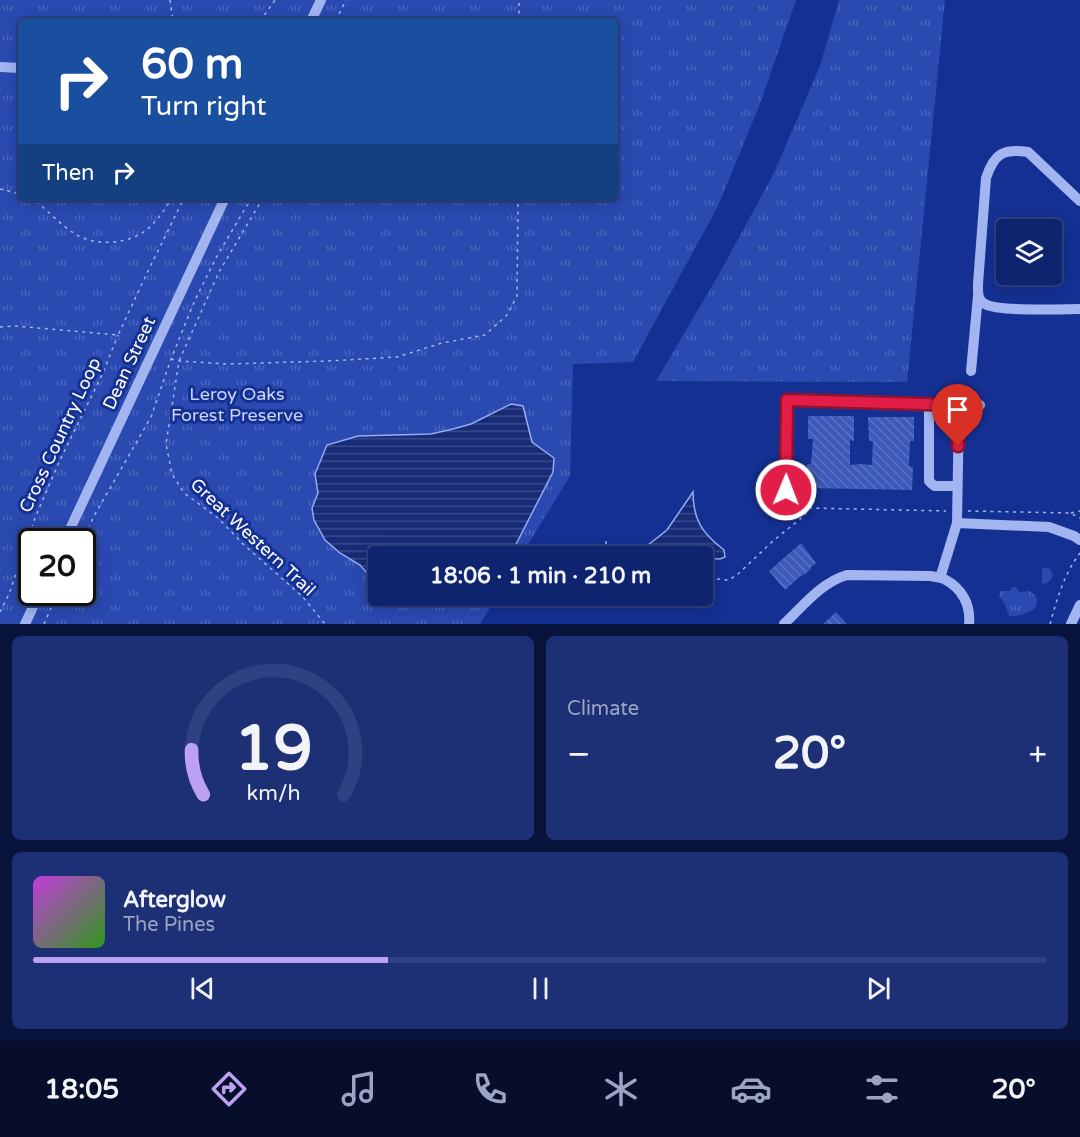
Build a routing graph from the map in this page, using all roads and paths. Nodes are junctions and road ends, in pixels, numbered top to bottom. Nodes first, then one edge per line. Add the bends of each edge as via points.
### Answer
1 (170, 0) edge
2 (275, 0) edge
3 (321, 0) edge
4 (346, 0) edge
5 (519, 0) edge
6 (173, 18) edge
7 (262, 18) edge
8 (312, 18) edge
9 (338, 18) edge
10 (519, 18) edge
11 (0, 68) edge
12 (18, 68) edge
13 (0, 189) edge
14 (18, 193) edge
15 (36, 201) edge
16 (170, 201) edge
17 (183, 201) edge
18 (224, 201) edge
19 (250, 201) edge
20 (261, 201) edge
21 (518, 201) edge
22 (1080, 201) edge
23 (978, 296) junction
24 (1080, 309) edge
25 (0, 327) edge
26 (118, 335) junction
27 (171, 359) junction
28 (179, 361) junction
29 (971, 371) dead end
30 (929, 404) junction
31 (958, 405) junction
32 (980, 405) dead end
33 (957, 486) junction
34 (786, 490) joint
35 (809, 508) junction
36 (947, 511) dead end
37 (961, 511) dead end
38 (1080, 511) edge
39 (1071, 513) junction
40 (1080, 518) edge
41 (957, 523) junction
42 (71, 528) edge
43 (88, 528) edge
44 (1080, 540) edge
45 (606, 541) dead end
46 (606, 546) edge
47 (1080, 553) edge
48 (940, 578) junction
49 (713, 579) edge
50 (1080, 605) edge
51 (33, 606) edge
52 (52, 606) edge
53 (0, 612) edge
54 (25, 624) edge
55 (44, 624) edge
56 (325, 624) edge
57 (784, 624) edge
58 (969, 624) edge
59 (1050, 624) edge
60 (1071, 624) edge

1 - 6 path
2 - 7 path
3 - 8 street
4 - 9 path
5 - 10 path
11 - 12 street
13 - 14 path
15 - 16 path via 76,234 89,240 121,242 152,225
17 - 26 path, Cross Country Loop
18 - 42 street, Dean Street
19 - 27 path via 195,300
20 - 28 path, Great Western Trail via 219,272
21 - 28 path via 518,296 507,315 485,335 397,357 228,364
22 - 23 street via 1028,152 1009,151 997,156 987,178
23 - 24 street via 985,304 998,308
23 - 29 street
25 - 26 path
26 - 53 path, Cross Country Loop via 55,471
27 - 28 path
27 - 43 path via 151,417
28 - 56 path, Great Western Trail via 166,444 172,474 184,494 218,518 302,596
30 - 31 street
30 - 33 street via 929,481 935,486
30 - 34 street via 787,400
31 - 32 street
31 - 33 street
33 - 41 street
34 - 35 path via 788,498
35 - 36 path
35 - 49 path via 738,574 729,580
37 - 39 path
38 - 39 path
39 - 40 path
41 - 44 street via 1049,527
41 - 48 street
45 - 46 path
47 - 59 path via 1060,589
48 - 57 street via 836,578
48 - 58 street via 966,600
50 - 60 street
51 - 54 street
52 - 55 path

